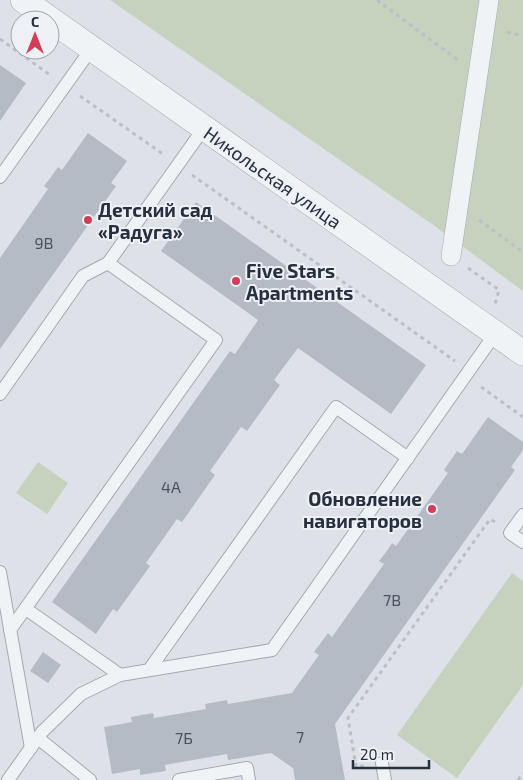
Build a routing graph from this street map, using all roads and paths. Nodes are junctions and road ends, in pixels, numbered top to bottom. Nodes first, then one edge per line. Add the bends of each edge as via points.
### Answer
1 (23, 0) edge
2 (377, 0) edge
3 (489, 0) edge
4 (0, 39) edge
5 (92, 48) junction
6 (477, 75) junction
7 (66, 85) junction
8 (204, 128) junction
9 (178, 165) junction
10 (1, 175) edge
11 (459, 206) junction
12 (523, 252) edge
13 (451, 256) joint
14 (108, 263) junction
15 (492, 332) junction
16 (523, 354) edge
17 (467, 374) junction
18 (0, 394) edge
19 (523, 417) edge
20 (408, 458) junction
21 (523, 515) edge
22 (510, 533) junction
23 (523, 542) edge
24 (0, 572) edge
25 (26, 609) junction
26 (10, 630) junction
27 (149, 670) junction
28 (120, 676) junction
29 (34, 743) junction
30 (382, 763) joint
31 (523, 773) edge
32 (8, 780) edge
33 (90, 780) edge
34 (179, 780) edge
35 (249, 780) edge
36 (385, 780) edge
37 (518, 780) edge

1 - 5 street, Никольская улица
2 - 6 path
3 - 6 street
4 - 7 path
5 - 7 lane
5 - 8 street, Никольская улица
6 - 11 street
7 - 9 path
7 - 10 lane
8 - 9 lane
8 - 15 street, Никольская улица
9 - 14 lane
9 - 17 path
11 - 12 path
11 - 13 street
13 - 15 path via 499,290
14 - 18 lane via 84,276
14 - 25 lane via 216,340
15 - 16 street, Никольская улица
15 - 17 lane
17 - 19 path
17 - 20 lane
20 - 27 lane via 272,650
20 - 27 lane via 336,407
21 - 22 lane
22 - 23 lane
22 - 30 path via 490,519 348,718 356,767
24 - 26 lane
25 - 26 lane
25 - 28 lane
26 - 29 lane
27 - 28 lane
28 - 29 lane via 81,694
29 - 32 lane
29 - 33 lane
30 - 36 lane
31 - 37 path
34 - 35 lane via 247,768

